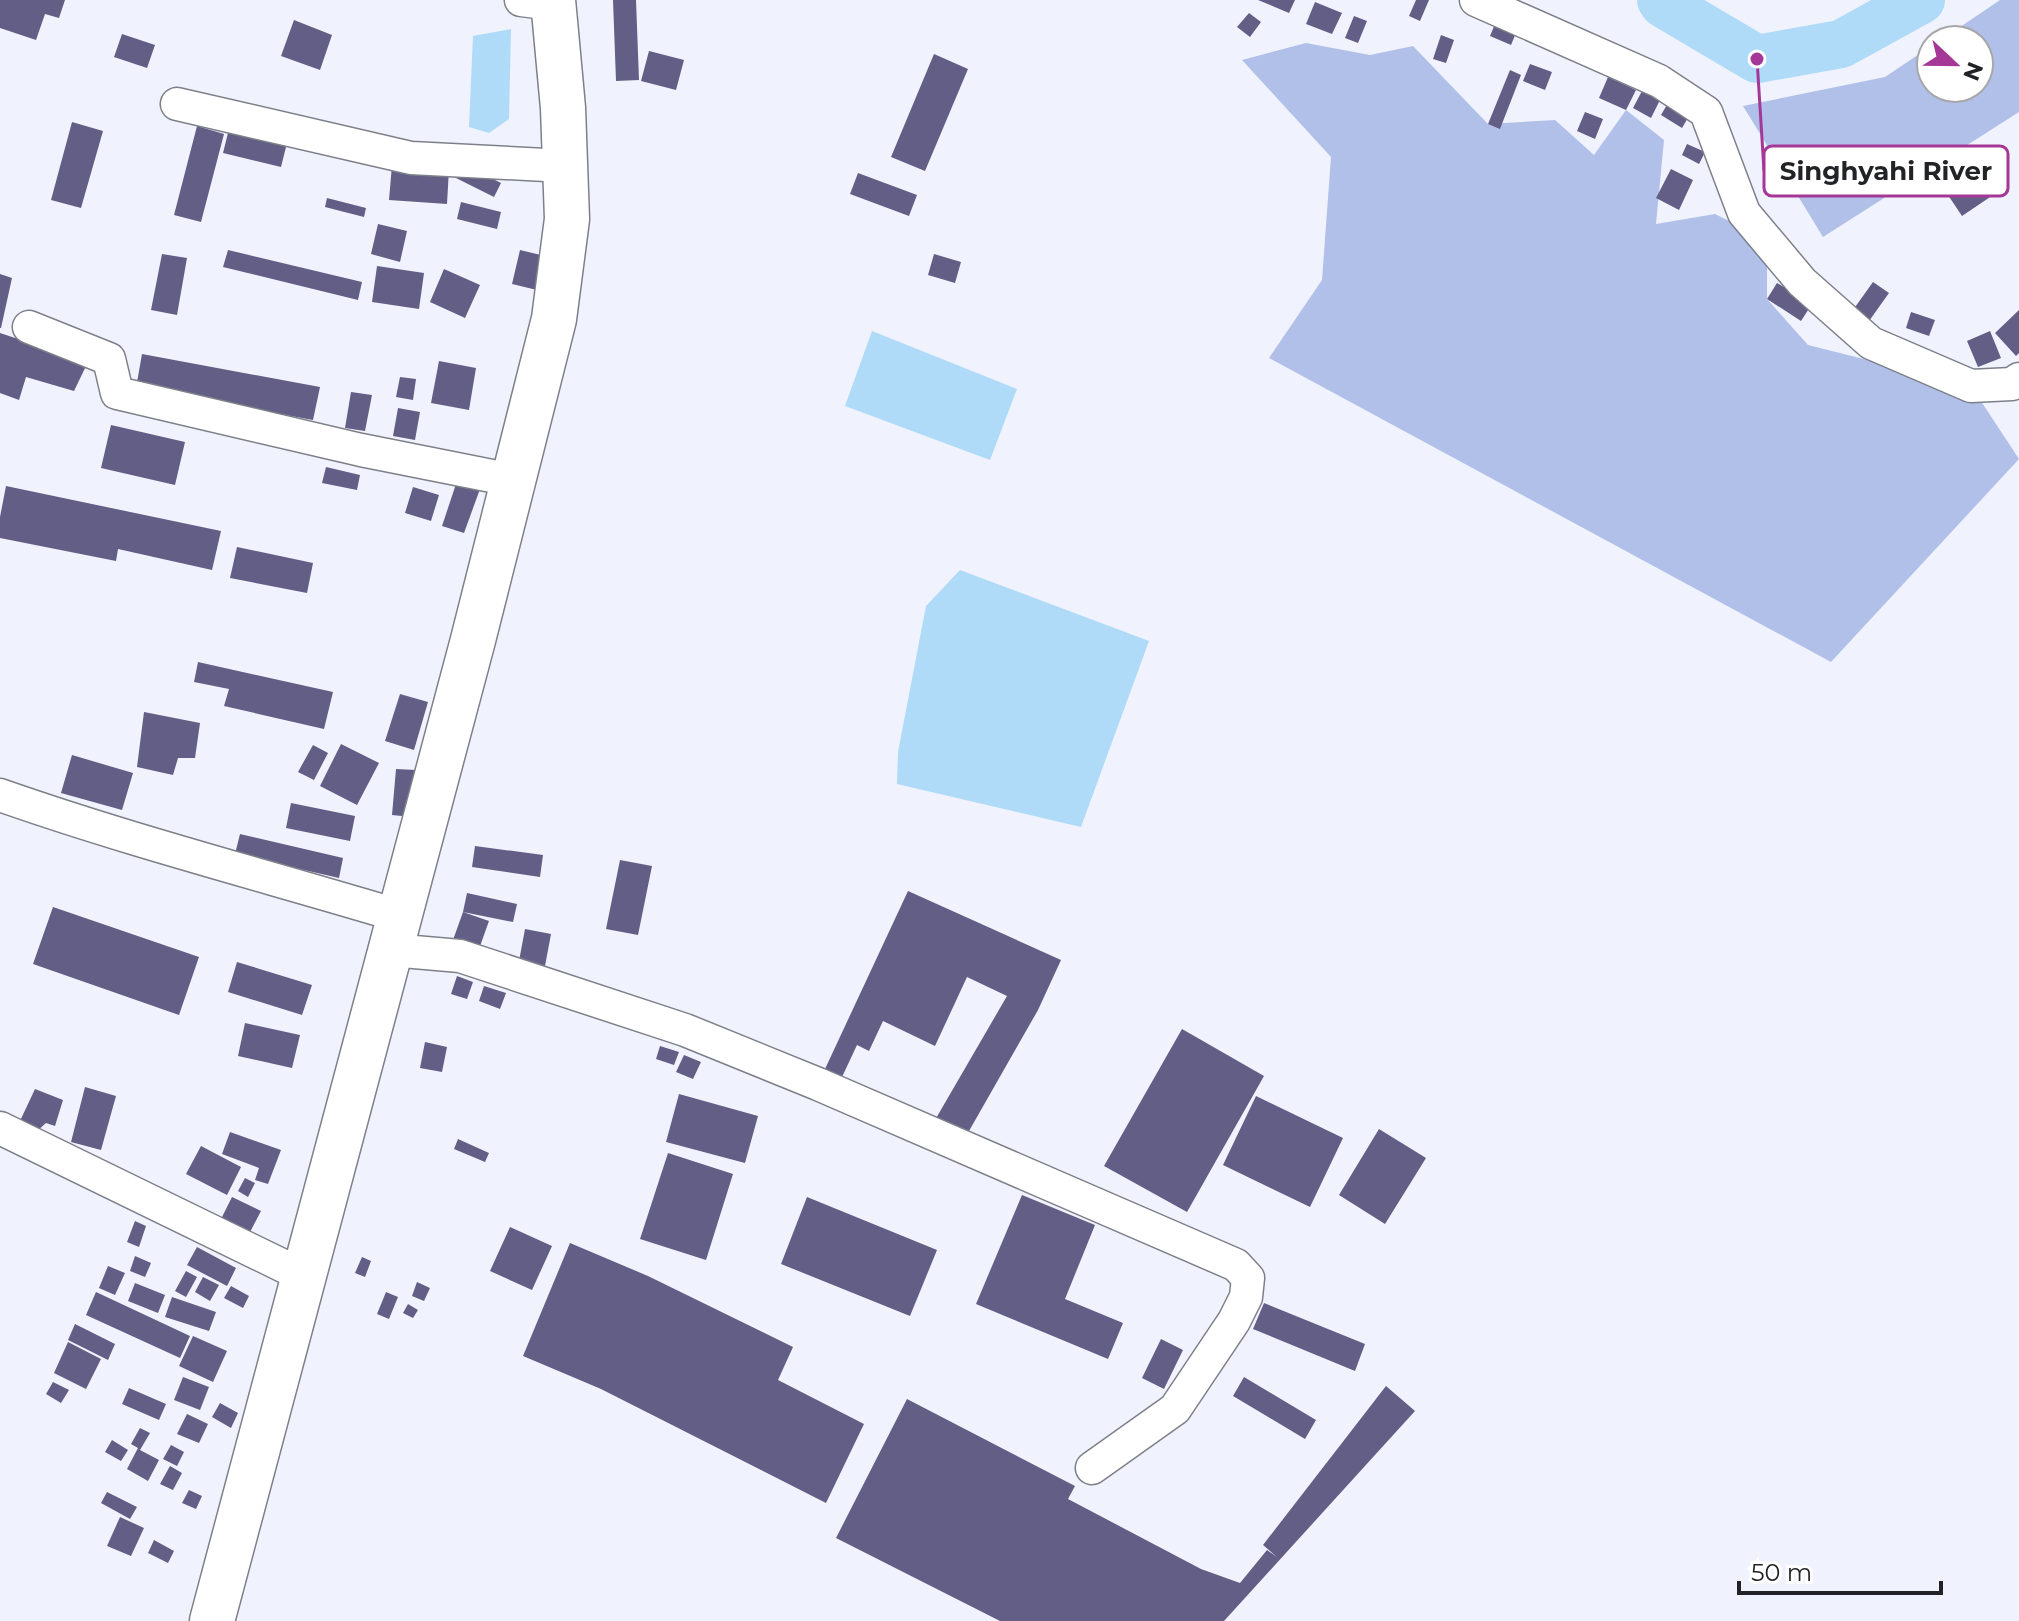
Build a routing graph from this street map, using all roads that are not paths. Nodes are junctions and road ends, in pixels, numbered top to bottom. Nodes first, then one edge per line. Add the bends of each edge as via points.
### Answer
1 (1476, 0) edge
2 (542, 1) edge
3 (177, 104) dead end
4 (565, 166) junction
5 (29, 327) dead end
6 (2019, 379) edge
7 (512, 480) junction
8 (0, 795) edge
9 (396, 933) junction
10 (0, 1128) edge
11 (304, 1276) junction
12 (1092, 1468) dead end
13 (212, 1621) edge

1 - 6 street via 1659,81 1706,112 1744,213 1802,282 1871,343 1971,386
2 - 4 main road via 563,108
3 - 4 street via 411,158
4 - 7 main road via 567,219 554,319
5 - 7 street via 109,359 117,393
7 - 9 main road
8 - 9 street via 221,862
9 - 11 main road
9 - 12 street via 685,1030 1236,1265 1248,1278 1246,1297 1175,1409
10 - 11 street
11 - 13 main road

